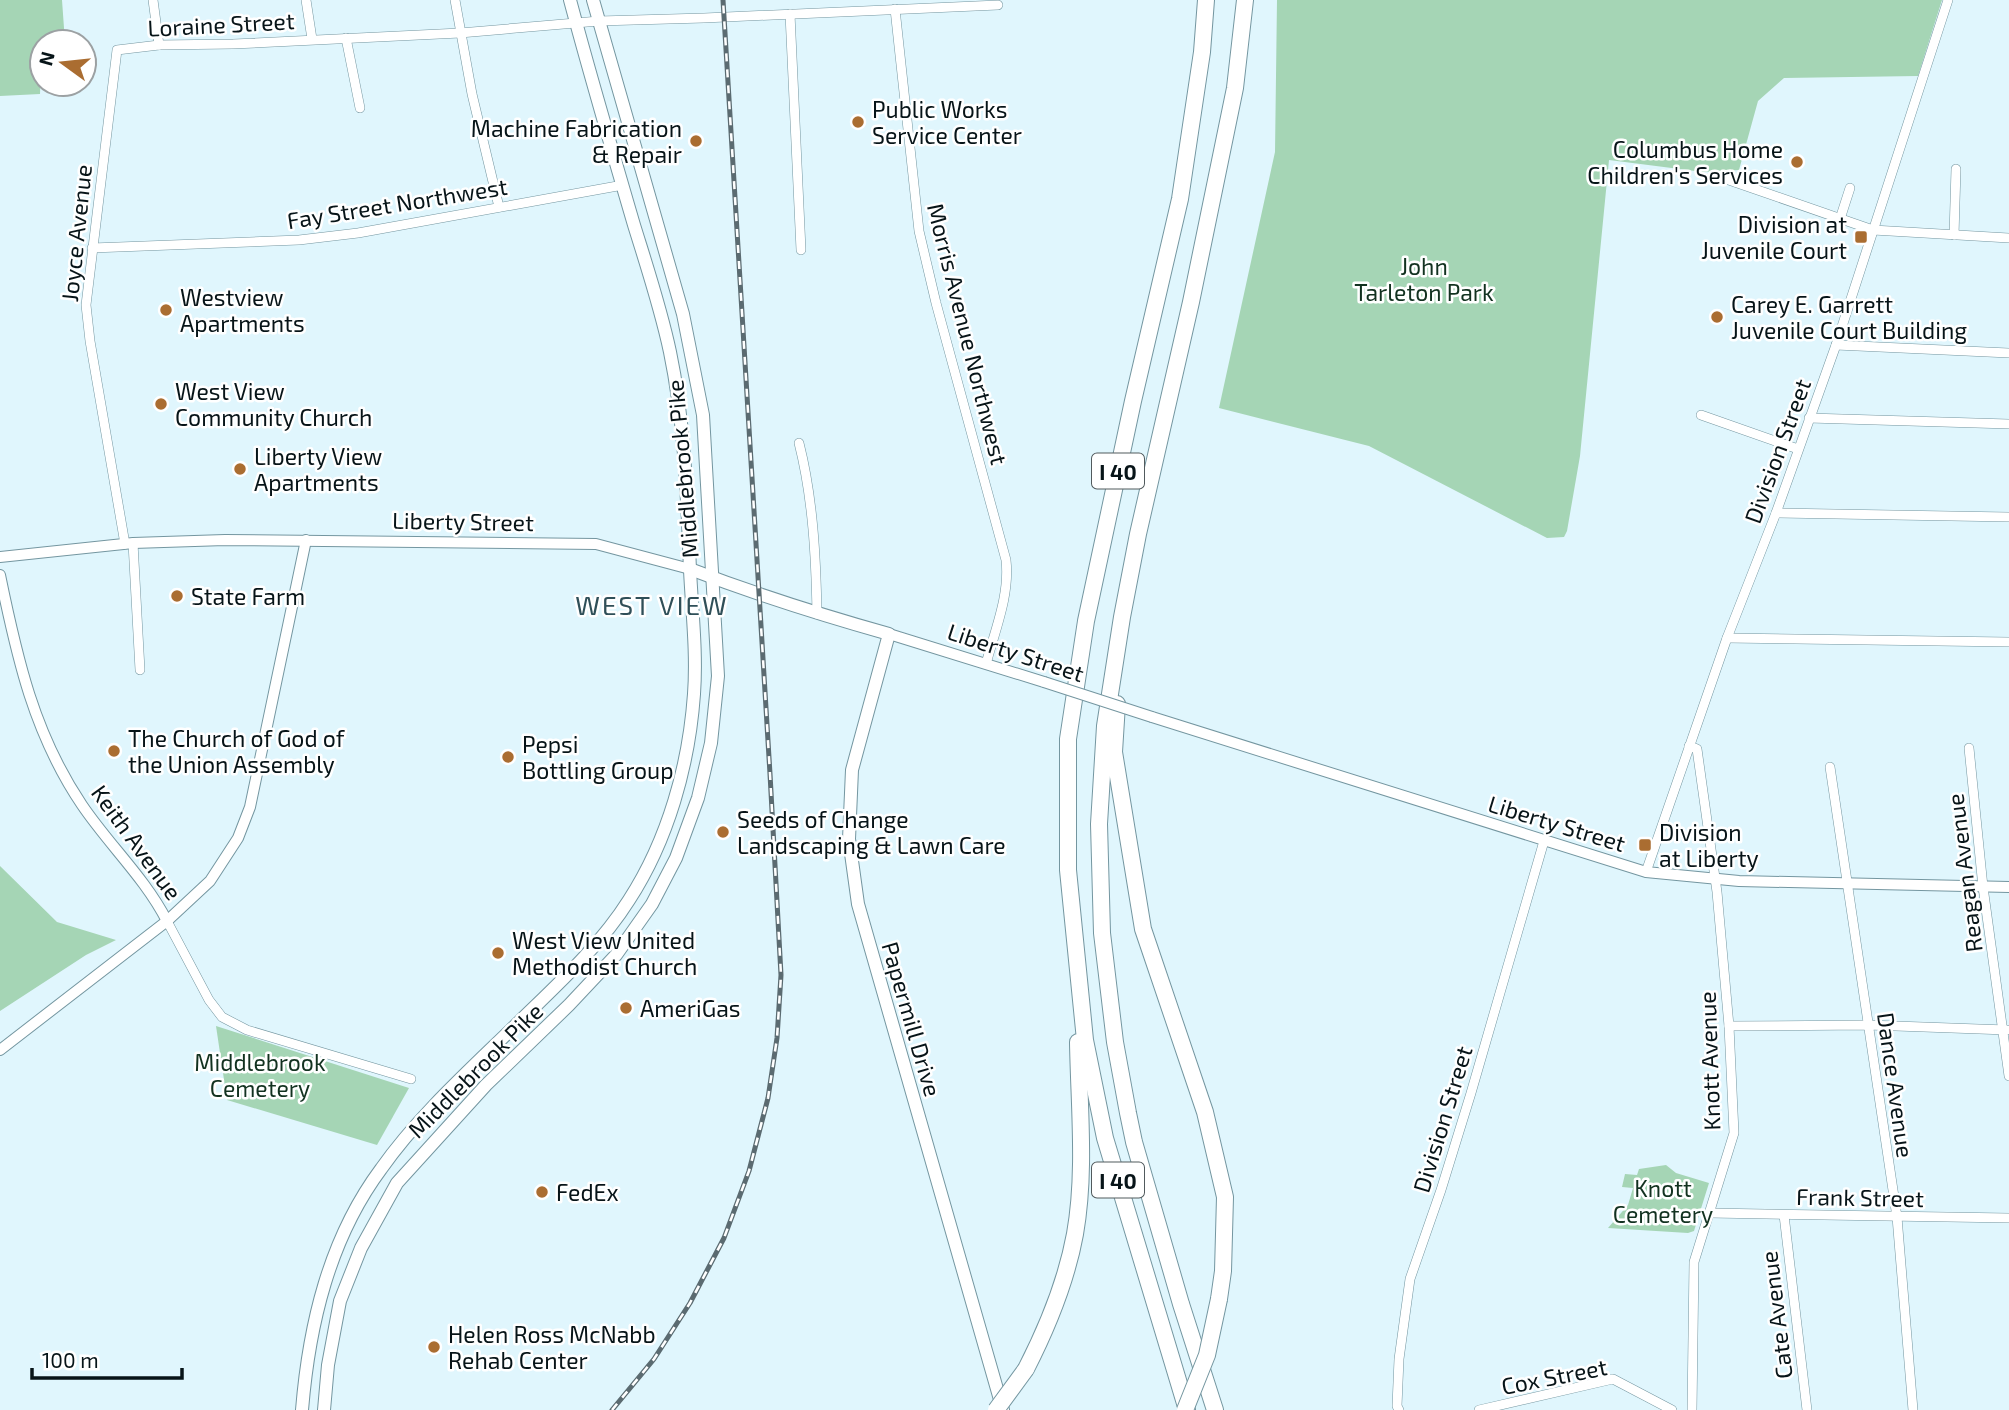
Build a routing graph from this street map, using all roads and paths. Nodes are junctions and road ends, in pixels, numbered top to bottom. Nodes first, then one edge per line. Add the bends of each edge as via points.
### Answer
1 (152, 0) edge
2 (306, 0) edge
3 (455, 0) edge
4 (570, 0) edge
5 (593, 0) edge
6 (1206, 0) edge
7 (1245, 0) edge
8 (1948, 0) edge
9 (998, 5) dead end
10 (895, 9) junction
11 (790, 14) junction
12 (599, 21) junction
13 (576, 23) junction
14 (460, 33) junction
15 (346, 38) junction
16 (312, 39) junction
17 (159, 45) junction
18 (117, 50) joint
19 (360, 108) dead end
20 (1956, 169) dead end
21 (1720, 177) dead end
22 (623, 185) junction
23 (1850, 188) dead end
24 (499, 206) junction
25 (1840, 219) junction
26 (1873, 230) junction
27 (1954, 235) junction
28 (2009, 238) edge
29 (92, 248) junction
30 (800, 250) dead end
31 (1836, 345) junction
32 (2009, 353) edge
33 (1701, 415) dead end
34 (1809, 418) junction
35 (2009, 424) edge
36 (799, 443) dead end
37 (1798, 449) junction
38 (1776, 513) junction
39 (2009, 517) edge
40 (306, 541) junction
41 (129, 544) junction
42 (0, 557) edge
43 (690, 569) junction
44 (0, 575) edge
45 (713, 578) junction
46 (817, 614) junction
47 (1122, 617) junction
48 (889, 634) junction
49 (1727, 638) junction
50 (2009, 642) edge
51 (986, 664) junction
52 (140, 670) dead end
53 (1693, 748) junction
54 (1969, 748) dead end
55 (1830, 767) dead end
56 (1544, 841) junction
57 (1646, 872) junction
58 (1715, 880) junction
59 (1848, 884) junction
60 (1983, 887) junction
61 (2009, 887) edge
62 (167, 922) junction
63 (1075, 945) junction
64 (1868, 1025) junction
65 (1729, 1026) junction
66 (2007, 1030) edge
67 (0, 1050) edge
68 (2009, 1076) edge
69 (411, 1079) dead end
70 (1710, 1213) junction
71 (1784, 1215) junction
72 (1897, 1217) junction
73 (2009, 1218) edge
74 (302, 1410) edge
75 (324, 1410) edge
76 (996, 1410) edge
77 (1003, 1410) edge
78 (1186, 1410) edge
79 (1214, 1410) edge
80 (1399, 1410) edge
81 (1479, 1410) edge
82 (1672, 1410) edge
83 (1692, 1410) edge
84 (1807, 1410) edge
85 (1913, 1410) edge

1 - 17 street
2 - 16 street
3 - 14 street
4 - 13 main road, Middlebrook Pike
5 - 12 main road, Middlebrook Pike
6 - 63 highway, I 40 via 1180,199 1086,621 1068,739 1068,870
7 - 47 highway, I 40 via 1235,88
8 - 26 street, Division Street
9 - 10 street, Loraine Street
10 - 11 street, Loraine Street
10 - 51 street, Morris Avenue Northwest via 919,231 1006,560 1006,592
11 - 12 street, Loraine Street
11 - 30 street
12 - 13 street, Loraine Street
12 - 45 main road, Middlebrook Pike via 691,349 703,415
13 - 14 street, Loraine Street
13 - 22 main road, Middlebrook Pike
14 - 15 street, Loraine Street
14 - 24 street
15 - 16 street, Loraine Street
15 - 19 street
16 - 17 street, Loraine Street
17 - 18 street, Loraine Street
18 - 29 street, Joyce Avenue
20 - 27 street
21 - 25 street
22 - 24 street, Fay Street Northwest
22 - 43 main road, Middlebrook Pike via 670,353 680,418
23 - 25 street
24 - 29 street, Fay Street Northwest via 299,240
25 - 26 street
26 - 27 street
26 - 31 street, Division Street
27 - 28 street
29 - 41 street, Joyce Avenue via 86,305 89,335
31 - 32 street
31 - 34 street, Division Street
33 - 37 street
34 - 35 street
34 - 37 street, Division Street
36 - 46 street via 811,514
37 - 38 street, Division Street
38 - 39 street
38 - 49 street, Division Street
40 - 41 street, Liberty Street
40 - 43 street, Liberty Street via 596,544
40 - 62 street via 250,807 238,838 210,881
41 - 42 street, Liberty Street
41 - 52 street, Joyce Avenue
43 - 45 main road, Liberty Street
43 - 74 main road, Middlebrook Pike via 695,691 690,735 679,788 653,858 630,900 599,941 416,1126 379,1170 338,1246 320,1296 306,1362
44 - 62 street, Keith Avenue via 21,671 61,768
45 - 46 main road, Liberty Street
45 - 75 main road, Middlebrook Pike via 716,709 705,772 676,858 652,904 616,955 485,1085 397,1183 361,1248 340,1301
46 - 48 main road, Liberty Street
47 - 78 highway, bridge via 1114,752 1143,929 1205,1112 1224,1197 1219,1299 1207,1355
47 - 79 highway, I 40 via 1105,726 1099,824 1102,933 1111,1015 1134,1142
48 - 51 street, Liberty Street
48 - 77 main road, Papermill Drive via 852,770 849,839 858,904
49 - 50 street
49 - 53 street, Division Street
51 - 56 street, Liberty Street, bridge
53 - 57 street, Division Street
53 - 58 street, Knott Avenue
54 - 60 street, Reagan Avenue
55 - 59 street, Dance Avenue
56 - 57 street, Liberty Street
56 - 80 street, Division Street via 1455,1144 1410,1279 1399,1359
57 - 58 street, Liberty Street
58 - 59 street, Liberty Street
58 - 65 street, Knott Avenue
59 - 60 street, Liberty Street
59 - 64 street, Dance Avenue
60 - 61 street, Liberty Street
60 - 66 street, Reagan Avenue
62 - 67 street
62 - 69 street, Keith Avenue via 222,1017 247,1030
63 - 76 highway, bridge via 1080,1170 1075,1233 1047,1329 1026,1369
63 - 78 highway, I 40 via 1085,1040 1105,1138
64 - 65 street
64 - 66 street
64 - 72 street, Dance Avenue
65 - 70 street, Knott Avenue via 1734,1133
66 - 68 street, Reagan Avenue
70 - 71 street, Frank Street
70 - 83 street, Knott Avenue via 1694,1262
71 - 72 street, Frank Street
71 - 84 street, Cate Avenue
72 - 73 street, Frank Street
72 - 85 street, Dance Avenue
81 - 82 street, Cox Street via 1613,1379

